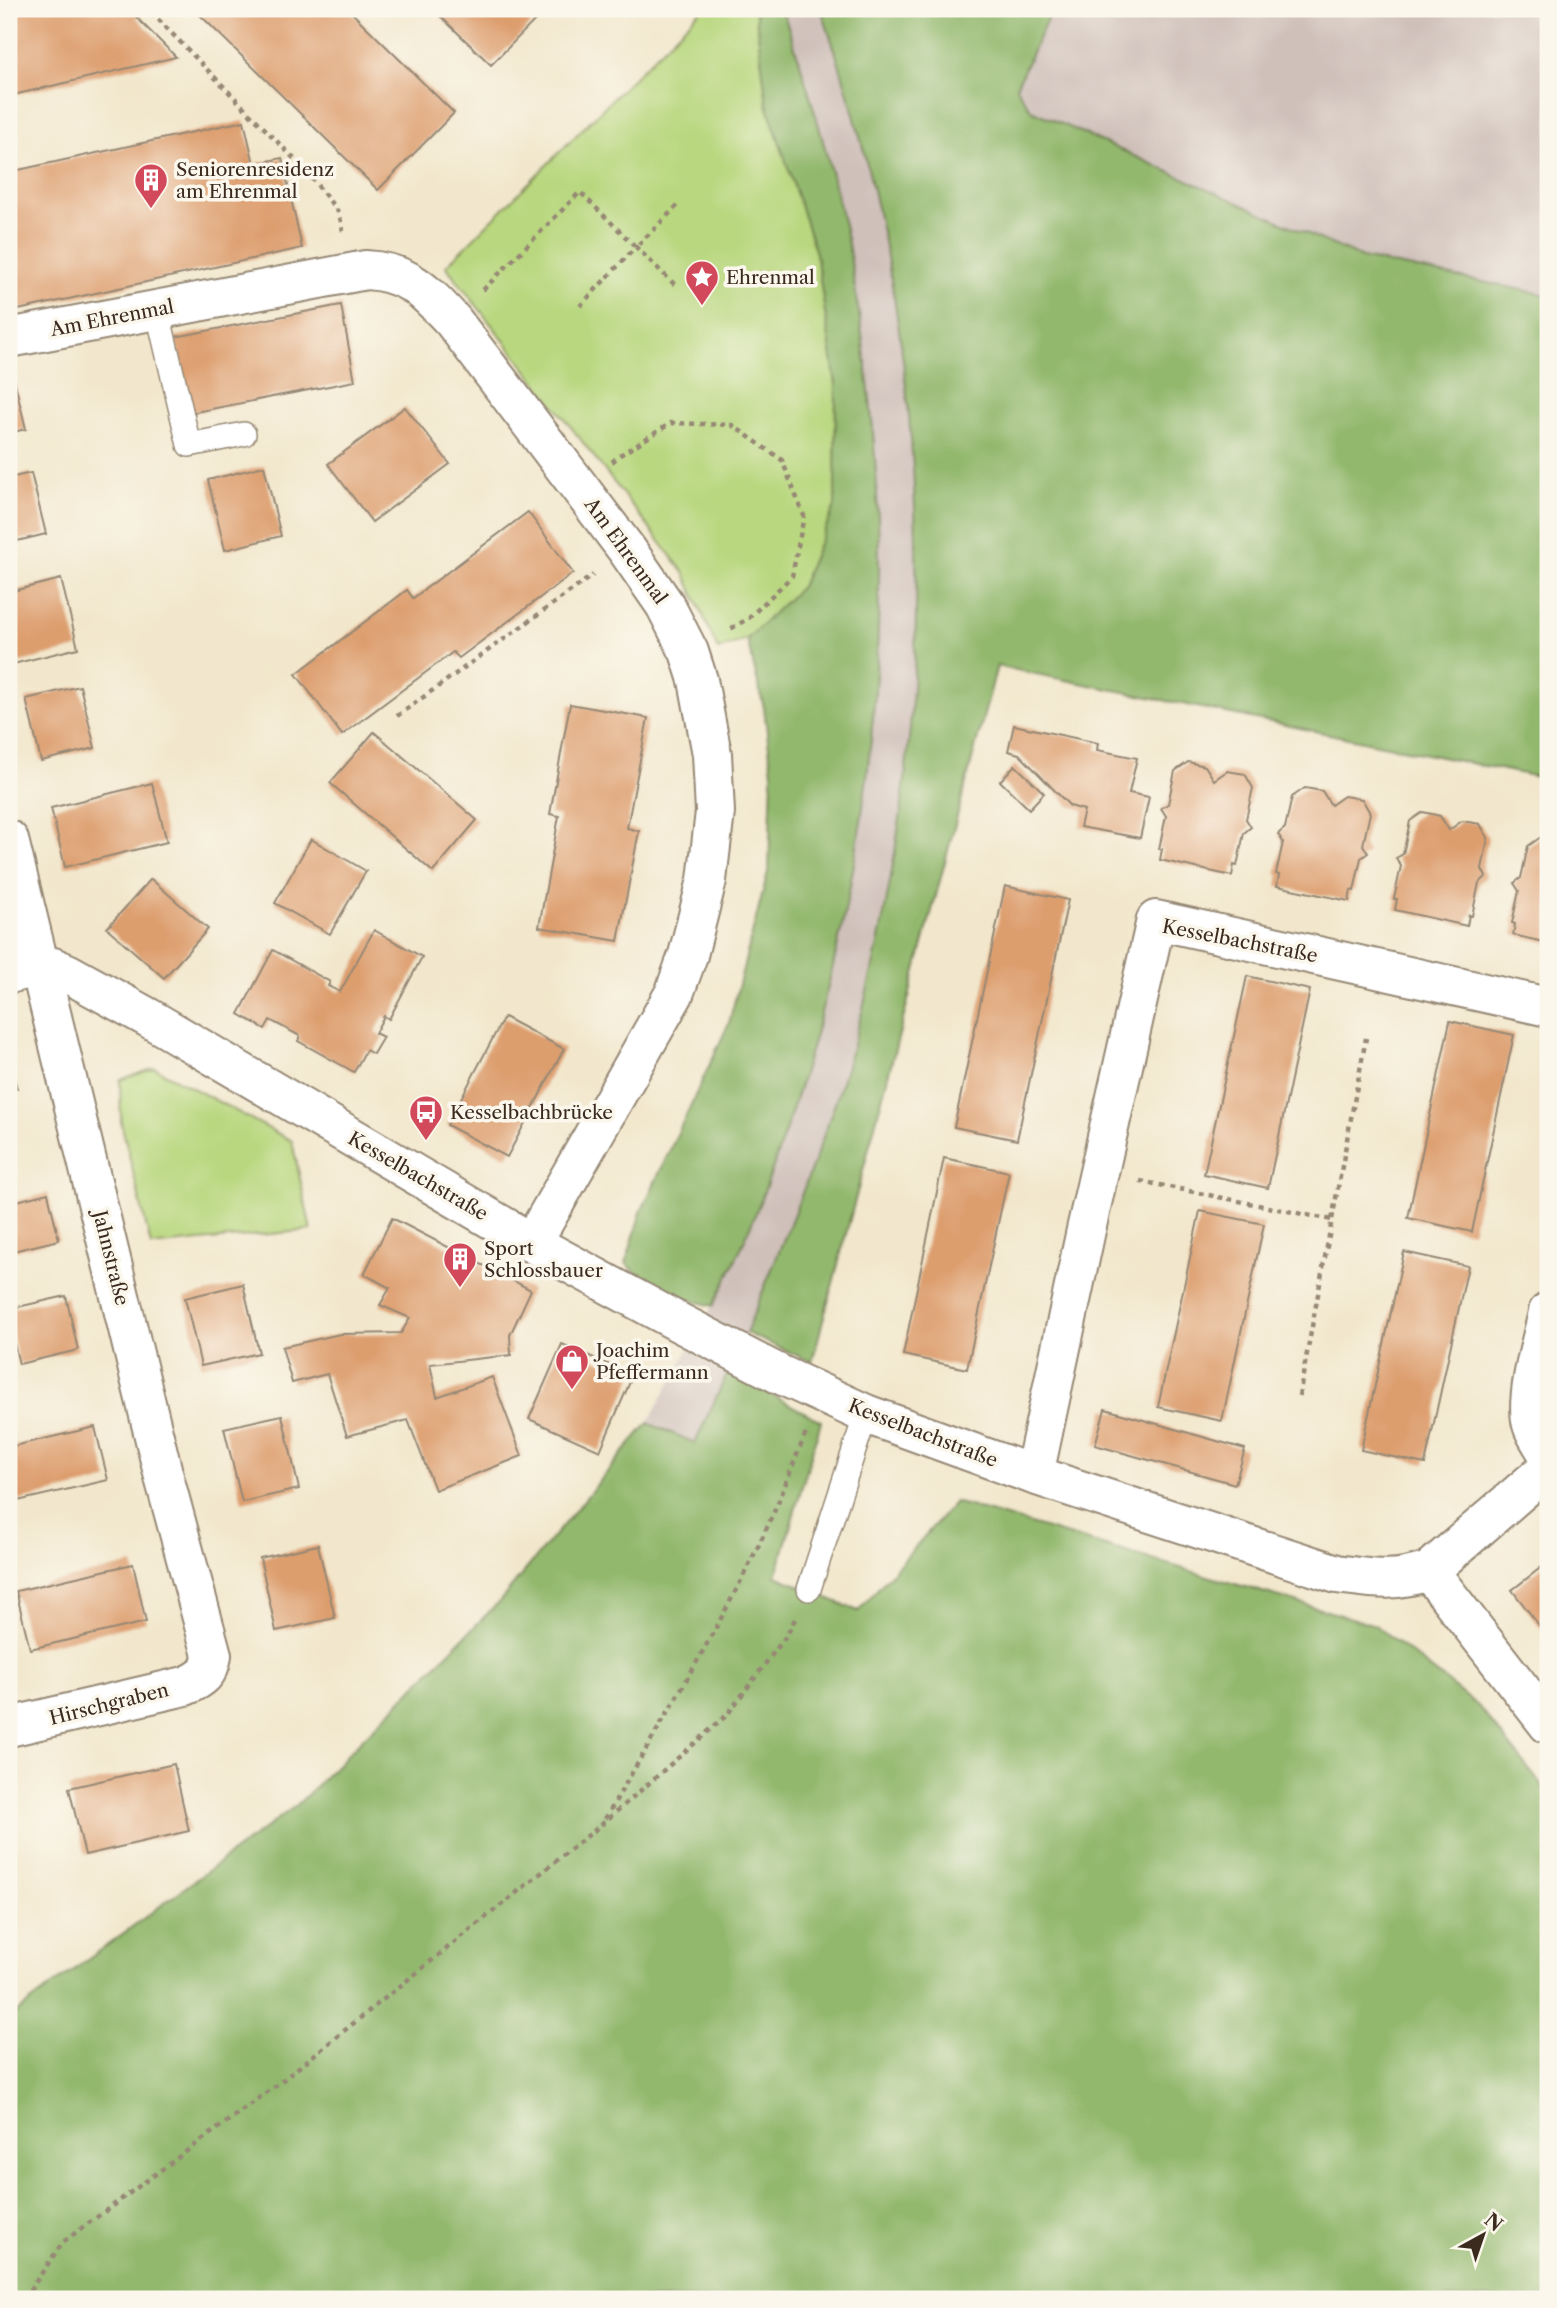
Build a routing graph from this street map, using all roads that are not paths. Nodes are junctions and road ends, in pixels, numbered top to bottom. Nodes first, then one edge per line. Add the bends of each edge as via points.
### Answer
1 (157, 309) junction
2 (9, 338) edge
3 (244, 434) dead end
4 (9, 840) edge
5 (24, 970) edge
6 (1548, 1007) edge
7 (532, 1243) junction
8 (1548, 1312) edge
9 (866, 1413) junction
10 (1548, 1454) edge
11 (1548, 1468) edge
12 (1034, 1475) junction
13 (1429, 1571) junction
14 (809, 1590) road end
15 (206, 1673) joint
16 (1548, 1724) edge
17 (9, 1727) edge

1 - 2 street, Am Ehrenmal
1 - 3 lane via 189,445
1 - 7 street, Am Ehrenmal via 366,270 382,270 424,290 453,321 627,550 665,605 689,652 712,754 715,812 707,880 688,955 674,994
4 - 5 street, Jahnstraße
5 - 7 street, Kesselbachstraße via 52,967 67,973
5 - 15 street, Jahnstraße via 212,1656
6 - 12 street, Kesselbachstraße via 1156,920
7 - 9 street, Kesselbachstraße via 779,1374
8 - 10 street via 1531,1394 1531,1420
9 - 12 street, Kesselbachstraße
9 - 14 lane
11 - 13 street, Kesselbachstraße
12 - 13 street, Kesselbachstraße via 1337,1574 1386,1581
13 - 16 street
15 - 17 street, Hirschgraben via 185,1686

